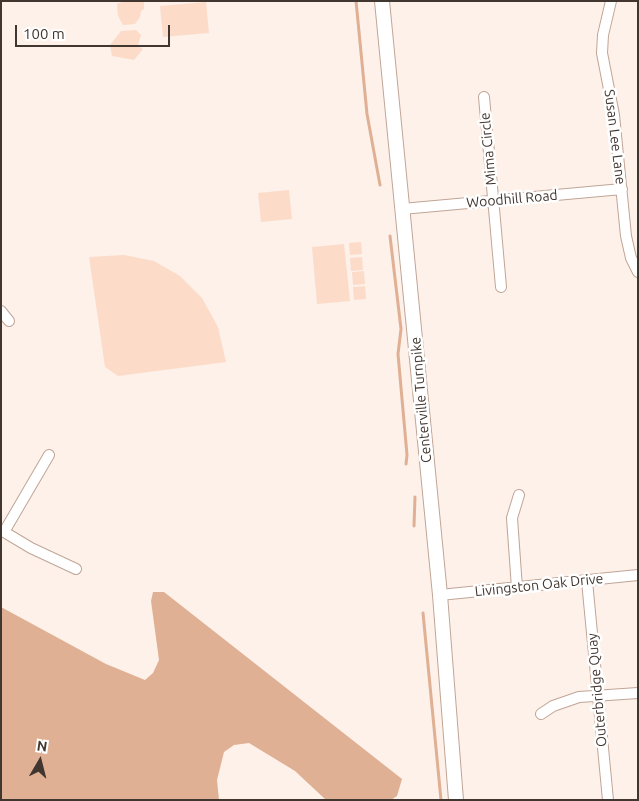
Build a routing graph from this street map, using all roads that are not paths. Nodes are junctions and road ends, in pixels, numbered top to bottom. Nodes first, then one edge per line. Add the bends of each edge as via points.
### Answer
1 (382, 1) edge
2 (611, 1) edge
3 (484, 97) dead end
4 (622, 190) junction
5 (493, 201) junction
6 (402, 209) junction
7 (638, 272) edge
8 (501, 287) dead end
9 (1, 311) edge
10 (9, 321) dead end
11 (49, 456) dead end
12 (520, 495) dead end
13 (3, 531) edge
14 (76, 569) dead end
15 (638, 575) edge
16 (587, 581) junction
17 (517, 588) junction
18 (440, 595) junction
19 (638, 693) edge
20 (597, 696) junction
21 (541, 714) dead end
22 (456, 800) edge
23 (608, 800) edge

1 - 6 main road, Centerville Turnpike
2 - 4 street, Susan Lee Lane via 602,53 614,115
3 - 5 street, Mima Circle
4 - 5 street, Woodhill Road
4 - 7 street, Susan Lee Lane via 626,236
5 - 6 street, Woodhill Road
5 - 8 street, Mima Circle
6 - 18 main road, Centerville Turnpike
9 - 10 street
11 - 13 street
12 - 17 street via 512,518
13 - 14 street
15 - 16 street, Livingston Oak Drive
16 - 17 street, Livingston Oak Drive
16 - 20 street, Outerbridge Quay
17 - 18 street, Livingston Oak Drive
18 - 22 main road, Centerville Turnpike
19 - 20 street
20 - 21 street via 565,700
20 - 23 street, Outerbridge Quay

